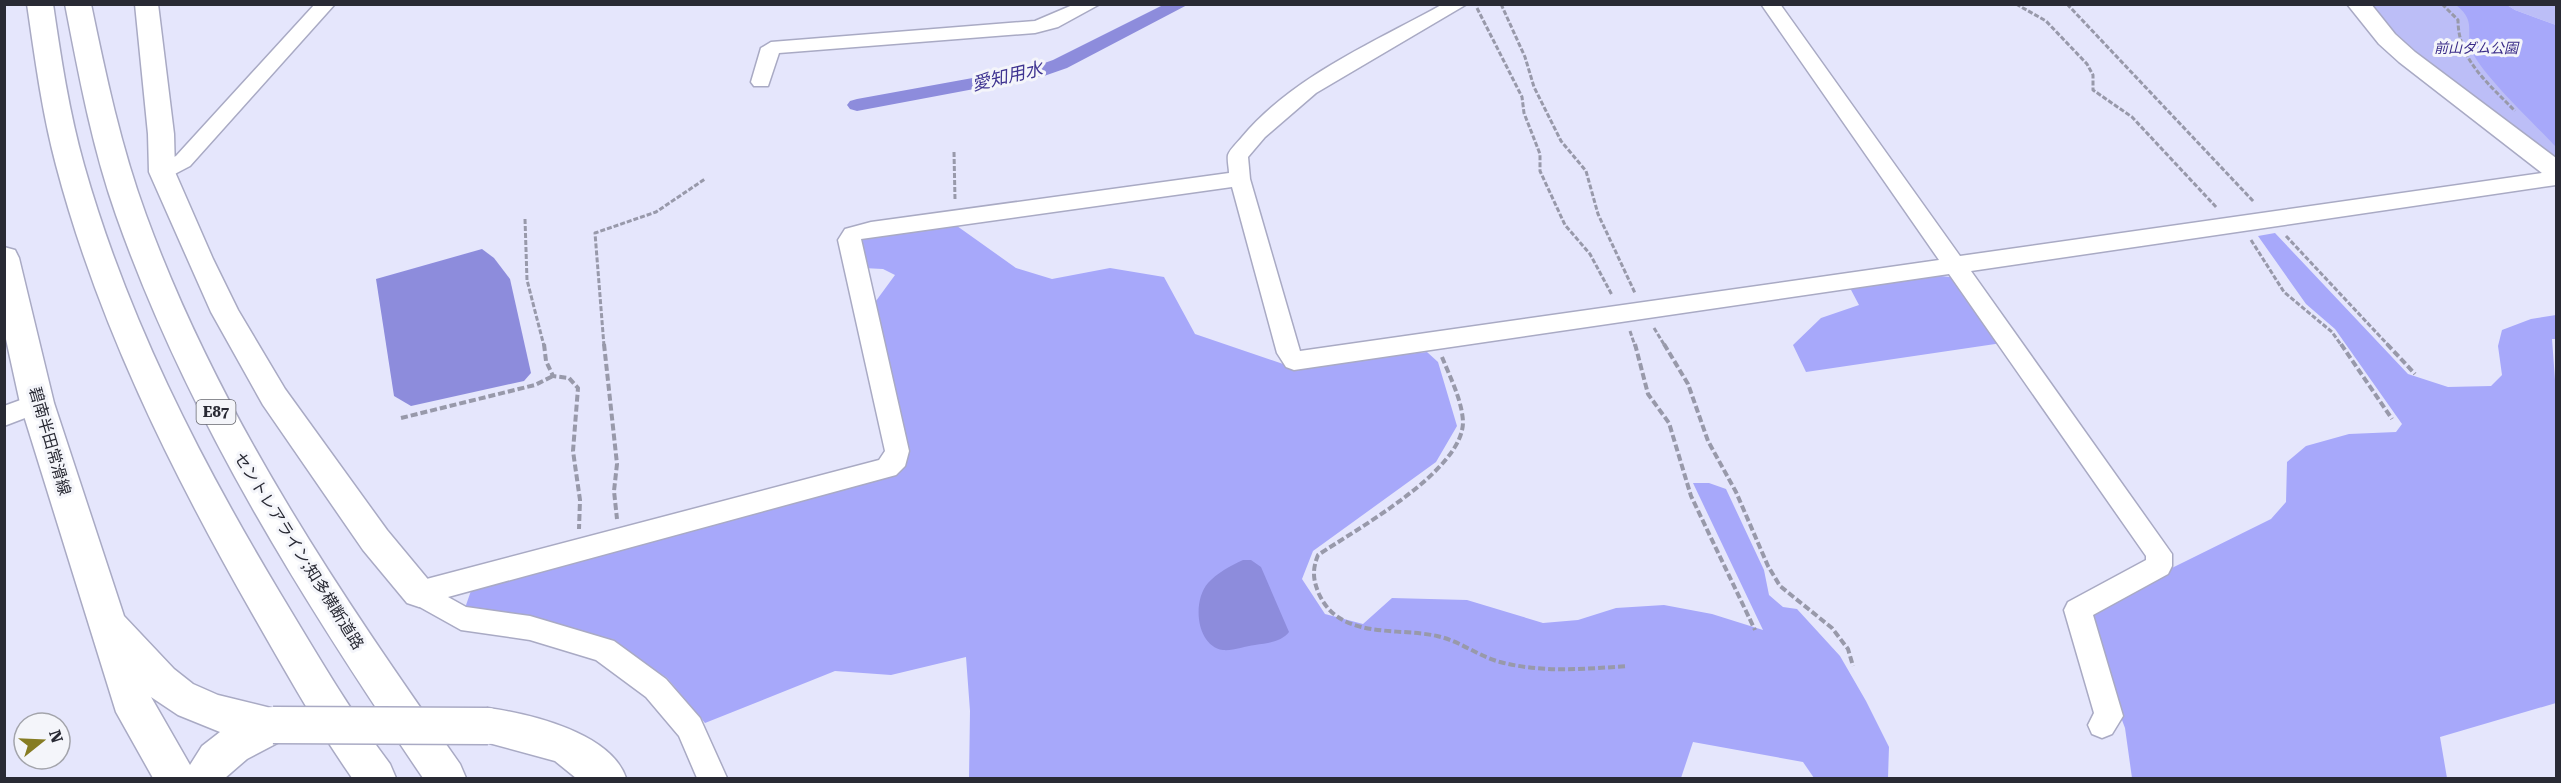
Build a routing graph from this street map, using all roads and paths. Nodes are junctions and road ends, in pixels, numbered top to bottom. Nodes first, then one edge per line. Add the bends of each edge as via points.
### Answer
1 (40, 4) edge
2 (78, 4) edge
3 (146, 4) edge
4 (326, 4) edge
5 (1091, 4) edge
6 (1458, 4) edge
7 (1502, 4) edge
8 (1770, 4) edge
9 (2016, 4) edge
10 (2067, 4) edge
11 (2358, 4) edge
12 (2442, 4) edge
13 (761, 82) dead end
14 (2518, 113) dead end
15 (954, 152) dead end
16 (2556, 171) edge
17 (162, 172) junction
18 (2556, 178) edge
19 (705, 179) dead end
20 (1240, 179) junction
21 (525, 219) dead end
22 (955, 219) junction
23 (2270, 219) junction
24 (2236, 225) junction
25 (4, 258) edge
26 (1957, 265) junction
27 (1644, 312) junction
28 (1437, 342) junction
29 (2415, 374) dead end
30 (553, 376) junction
31 (37, 403) junction
32 (4, 417) edge
33 (401, 418) dead end
34 (2392, 419) dead end
35 (618, 540) junction
36 (578, 550) junction
37 (419, 593) junction
38 (107, 621) junction
39 (1628, 666) dead end
40 (1853, 666) dead end
41 (273, 725) junction
42 (2102, 725) dead end
43 (174, 778) edge
44 (204, 778) edge
45 (376, 778) edge
46 (446, 778) edge
47 (606, 778) edge
48 (712, 778) edge

1 - 45 main road via 70,164 89,229 148,382 236,553 351,746
2 - 46 main road, セントレアライン;知多横断道路 / E87 via 105,138 152,272 190,357 230,440 275,517
3 - 17 street
4 - 17 street via 183,161
5 - 13 street via 1035,27 771,48
6 - 20 street via 1315,84 1255,132 1238,156
7 - 27 path via 1534,87 1561,141 1586,171 1598,214
8 - 26 street
9 - 24 path via 2046,21 2091,70 2093,90 2132,117
10 - 23 path
11 - 16 street via 2408,57
12 - 14 path via 2458,21 2460,44 2479,75
15 - 22 path
17 - 37 street via 225,312 274,397 375,540
18 - 23 street
19 - 35 path via 656,212 595,233 617,464 614,491
20 - 22 street
20 - 28 street via 1294,361
21 - 30 path via 527,280 546,362
22 - 35 street via 871,229 849,237 897,451 892,465 878,472
23 - 24 street
23 - 29 path
24 - 26 street
24 - 34 path via 2260,251 2284,292 2332,332
25 - 31 main road, 碧南半田常滑線
26 - 27 street
26 - 42 street via 2159,554 2159,566 2078,610 2109,716
27 - 28 street
27 - 40 path via 1688,384 1708,441 1736,492 1768,566 1780,586 1832,628 1848,649
28 - 39 path via 1458,399 1462,428 1438,470 1426,482 1318,555 1312,567 1314,585 1328,611 1344,622 1448,639 1484,657 1532,669 1561,672
30 - 33 path via 536,386
30 - 36 path via 569,378 578,388 573,451 580,500
31 - 32 street
31 - 38 main road, 碧南半田常滑線
35 - 36 street
36 - 37 street
37 - 48 street via 461,618 530,628 604,650 656,688 690,727
38 - 41 main road, 碧南半田常滑線 via 169,688 212,711
38 - 43 main road, 碧南半田常滑線 via 136,712
41 - 44 main road, 碧南半田常滑線 via 220,754
41 - 47 main road, 碧南半田常滑線, bridge via 510,729 567,746

